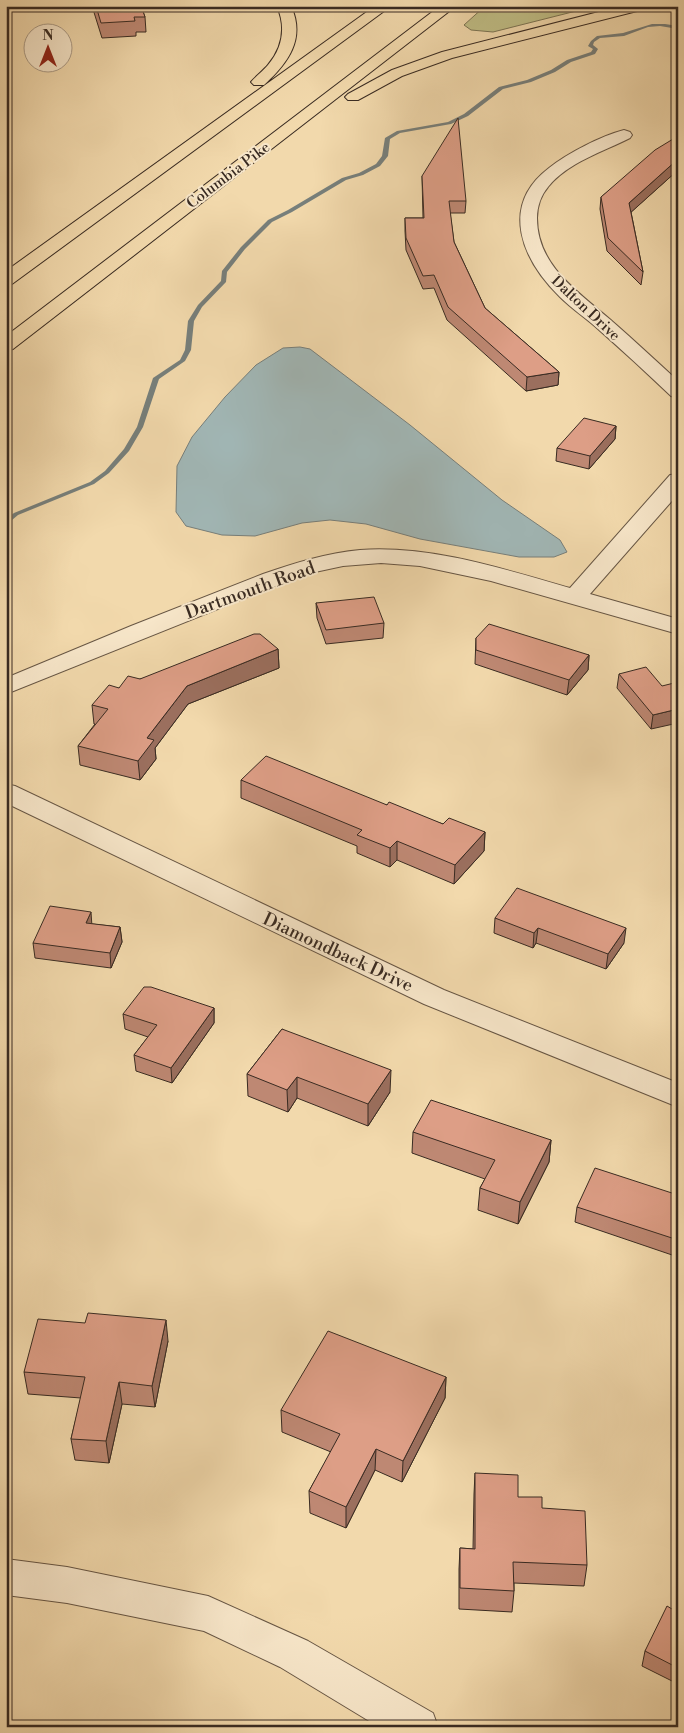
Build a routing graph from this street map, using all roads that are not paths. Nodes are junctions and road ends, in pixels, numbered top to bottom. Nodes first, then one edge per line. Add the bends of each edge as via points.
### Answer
1 (284, 6) edge
2 (384, 6) edge
3 (449, 6) edge
4 (640, 6) edge
5 (624, 135) dead end
6 (151, 175) junction
7 (167, 222) junction
8 (6, 280) edge
9 (6, 344) edge
10 (678, 392) edge
11 (678, 480) edge
12 (576, 596) junction
13 (678, 627) edge
14 (6, 687) edge
15 (6, 792) edge
16 (678, 1096) edge
17 (6, 1577) edge
18 (418, 1727) edge

1 - 6 highway via 291,21 291,33 284,55 275,67
2 - 6 highway
3 - 7 highway, Columbia Pike
4 - 7 highway via 447,55 397,73 350,99
5 - 10 street, Dalton Drive via 573,160 542,184 529,211 527,229 543,263 566,293
6 - 8 highway
7 - 9 highway, Columbia Pike
11 - 12 street
12 - 13 street, Dartmouth Road
12 - 14 street, Dartmouth Road via 480,571 398,557 332,561 292,571
15 - 16 street, Diamondback Drive via 434,997
17 - 18 street via 67,1585 208,1614 294,1654

